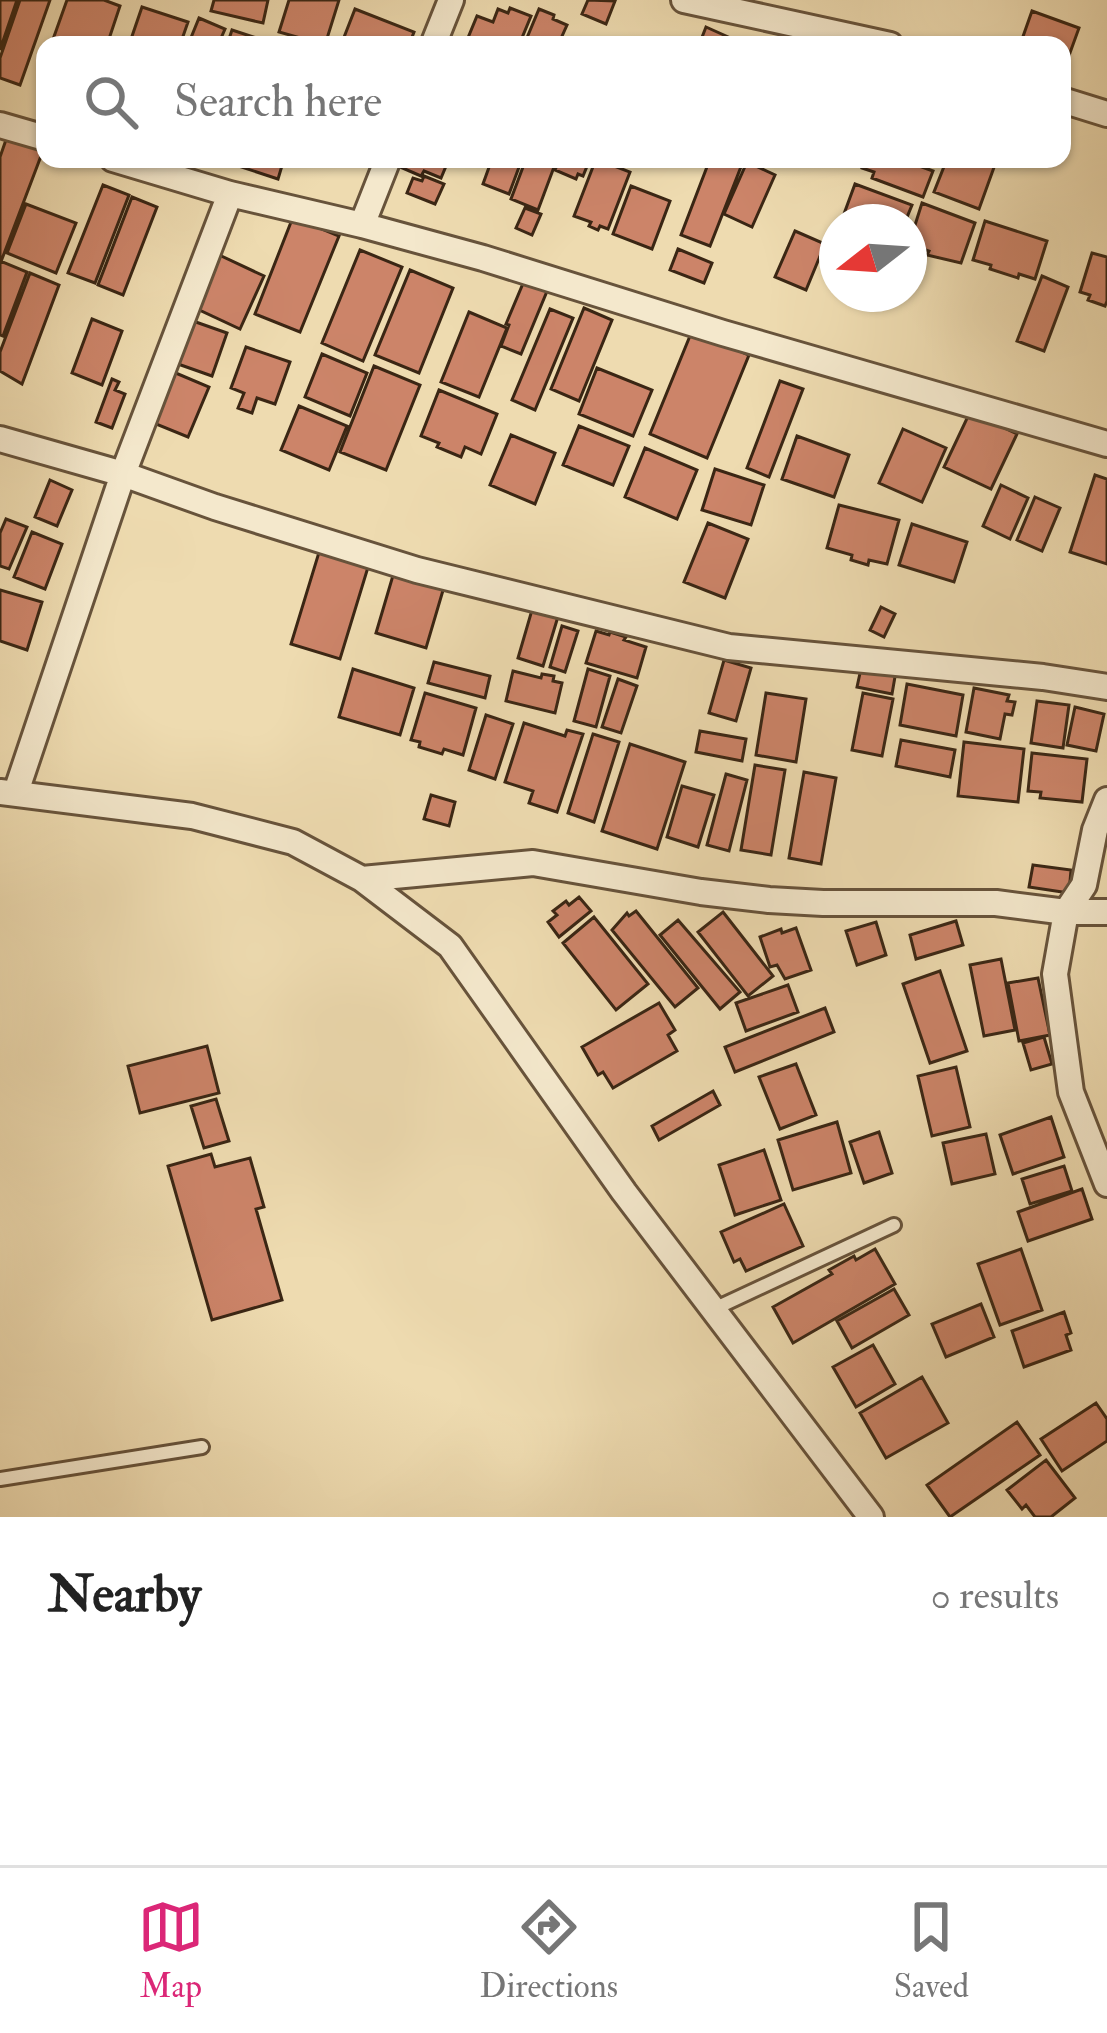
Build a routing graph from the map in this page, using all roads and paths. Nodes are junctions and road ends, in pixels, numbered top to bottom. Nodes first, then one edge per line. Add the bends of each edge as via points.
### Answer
1 (451, 0) edge
2 (684, 0) edge
3 (437, 36) edge
4 (849, 36) edge
5 (1071, 103) edge
6 (1107, 114) edge
7 (0, 125) edge
8 (36, 135) edge
9 (143, 168) edge
10 (384, 168) edge
11 (230, 194) junction
12 (362, 225) junction
13 (0, 439) edge
14 (1107, 444) edge
15 (123, 474) junction
16 (1107, 688) edge
17 (8, 792) edge
18 (1107, 800) edge
19 (362, 879) junction
20 (1066, 912) junction
21 (1107, 912) edge
22 (1107, 1184) edge
23 (894, 1225) dead end
24 (714, 1310) junction
25 (202, 1447) dead end
26 (0, 1479) edge
27 (871, 1517) edge

1 - 3 street
2 - 4 street
5 - 6 street
7 - 8 street
9 - 11 street
10 - 12 street
11 - 12 street
11 - 15 street
12 - 14 street
13 - 15 street
15 - 16 street via 417,570 729,647
15 - 17 street
17 - 19 street via 192,816 293,842
18 - 20 street via 1084,885
19 - 20 street via 533,862 769,900 996,903
19 - 24 street via 450,946
20 - 21 street
20 - 22 street via 1055,974 1058,1012 1072,1092
23 - 24 lane
24 - 27 street
25 - 26 lane

